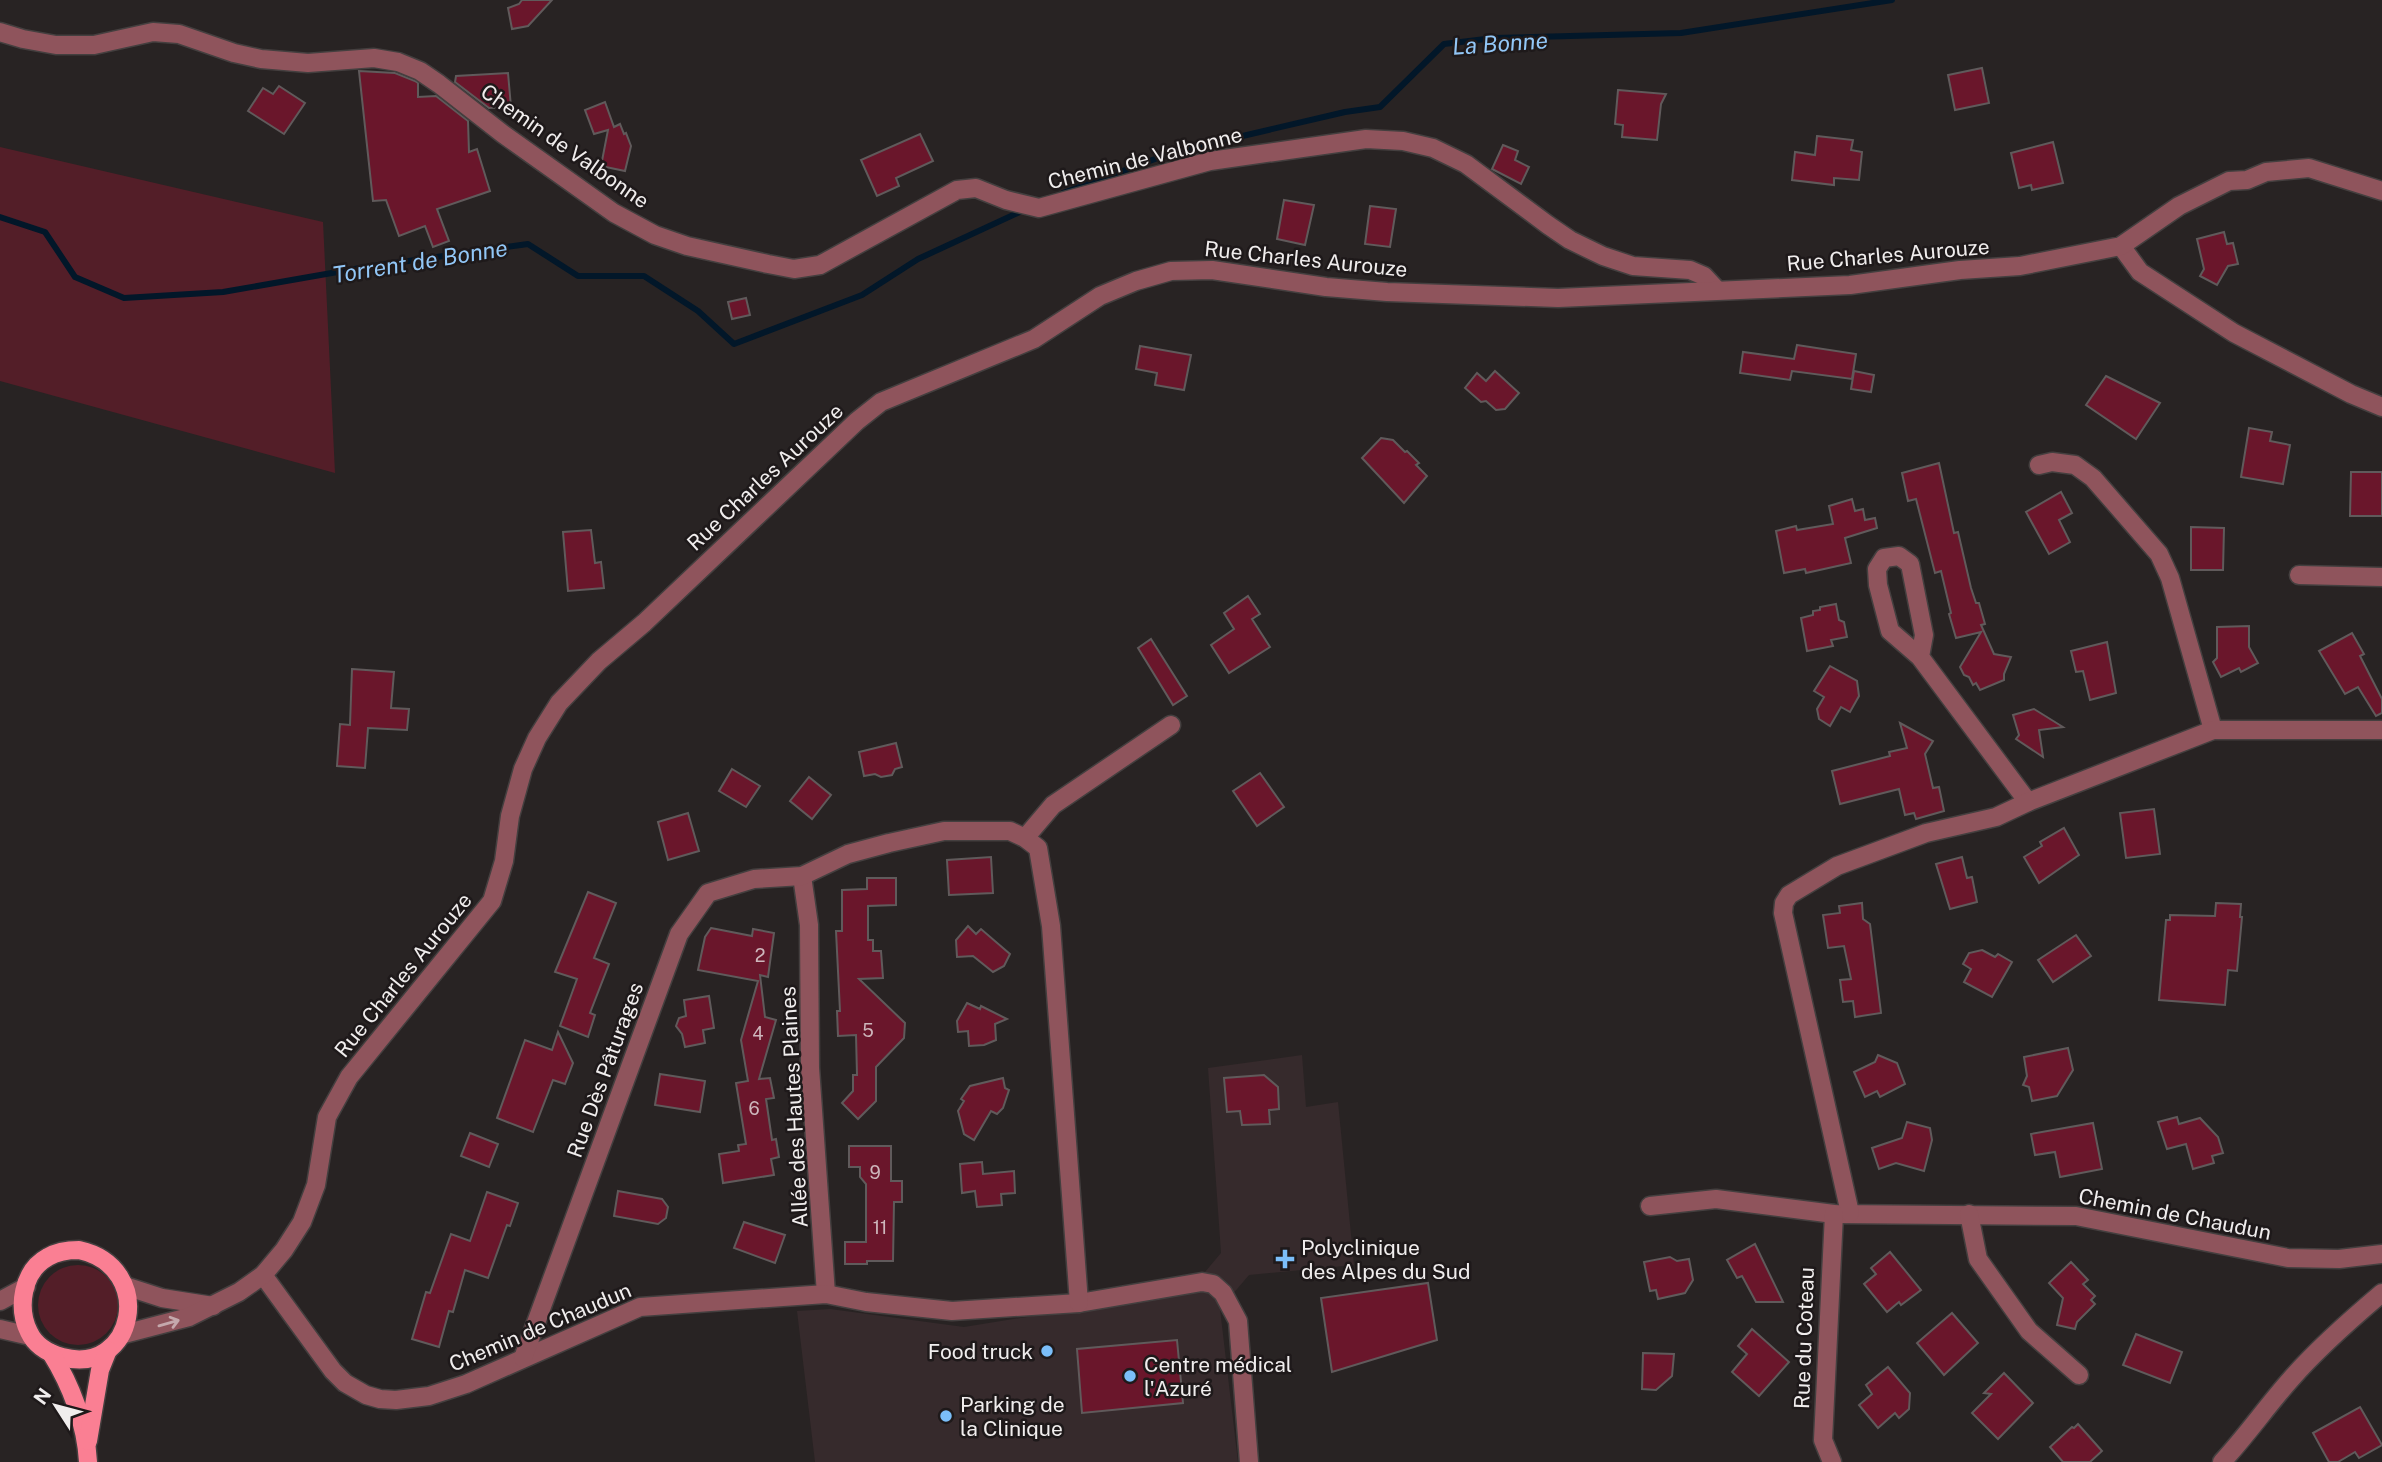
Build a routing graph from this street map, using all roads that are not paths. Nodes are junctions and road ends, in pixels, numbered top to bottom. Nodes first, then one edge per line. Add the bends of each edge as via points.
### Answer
1 (0, 32) edge
2 (2382, 191) edge
3 (2121, 246) junction
4 (1717, 290) junction
5 (2382, 407) edge
6 (2039, 465) dead end
7 (2299, 575) dead end
8 (2382, 577) edge
9 (1920, 657) junction
10 (1171, 725) dead end
11 (2213, 730) junction
12 (2382, 730) edge
13 (2028, 802) junction
14 (1025, 838) junction
15 (802, 876) junction
16 (1650, 1206) dead end
17 (1969, 1213) junction
18 (1842, 1214) junction
19 (2382, 1254) edge
20 (263, 1275) junction
21 (125, 1286) junction
22 (26, 1287) junction
23 (2382, 1293) edge
24 (826, 1294) junction
25 (0, 1301) edge
26 (1079, 1303) junction
27 (213, 1306) junction
28 (0, 1329) edge
29 (124, 1334) junction
30 (30, 1336) junction
31 (108, 1350) junction
32 (51, 1353) junction
33 (523, 1358) junction
34 (2079, 1375) dead end
35 (87, 1455) edge
36 (1249, 1462) edge
37 (1832, 1462) edge
38 (2222, 1462) edge

1 - 4 street, Chemin de Valbonne via 56,45 94,45 153,32 179,34 261,59 398,62 439,84 614,214 687,246 794,269 820,265 957,190 976,188 1039,208 1210,161 1366,139 1433,148 1466,164 1570,240 1633,266 1690,270 1704,276
2 - 3 street, Rue Charles Aurouze via 2309,168 2266,172 2229,181 2179,206
3 - 4 street, Rue Charles Aurouze via 2020,266 1863,284
3 - 5 street via 2140,272 2234,333
4 - 20 street, Rue Charles Aurouze via 1545,298 1387,292 1212,270 1171,271 1100,296 1034,338 881,402 598,661 559,703 523,769 492,901 349,1077 327,1117 316,1185 302,1222
6 - 11 street via 2075,466 2093,478 2159,554
7 - 8 street
9 - 9 street via 1924,635 1910,564 1899,556 1884,558 1877,569 1878,585 1890,631
9 - 13 street
10 - 14 street via 1053,805
11 - 12 street
11 - 13 street
13 - 18 street, Rue du Coteau via 1996,817 1926,833 1837,866 1789,895 1784,903
14 - 15 street via 1010,831 944,831 848,854
14 - 26 street via 1038,848 1051,926
15 - 24 street, Allée des Hautes Plaines via 809,925 810,1068
15 - 33 street, Rue Dès Pâturages via 754,879 708,893 679,934
16 - 18 street, Chemin de Chaudun via 1716,1199
17 - 18 street, Chemin de Chaudun
17 - 19 street, Chemin de Chaudun via 2076,1216 2288,1258
17 - 34 street via 1978,1259 2029,1331
18 - 37 street, Rue du Coteau via 1823,1440
20 - 27 street, Rue Charles Aurouze
20 - 33 street, Chemin de Chaudun via 333,1371 345,1383 380,1399 429,1396
21 - 22 main road via 107,1261 79,1250 43,1260
21 - 27 street via 162,1298
21 - 29 main road
22 - 25 street
22 - 30 main road via 21,1312
23 - 38 street via 2325,1343
24 - 26 street, Chemin de Chaudun via 952,1311
24 - 33 street, Chemin de Chaudun via 640,1307
26 - 36 street, Chemin de Chaudun via 1202,1282 1223,1293 1238,1321
29 -> 27 street, Rue Charles Aurouze
28 - 30 street
29 - 31 main road
30 - 32 main road
31 - 32 main road via 81,1359
31 - 35 main road via 100,1370
32 - 35 main road via 72,1392

